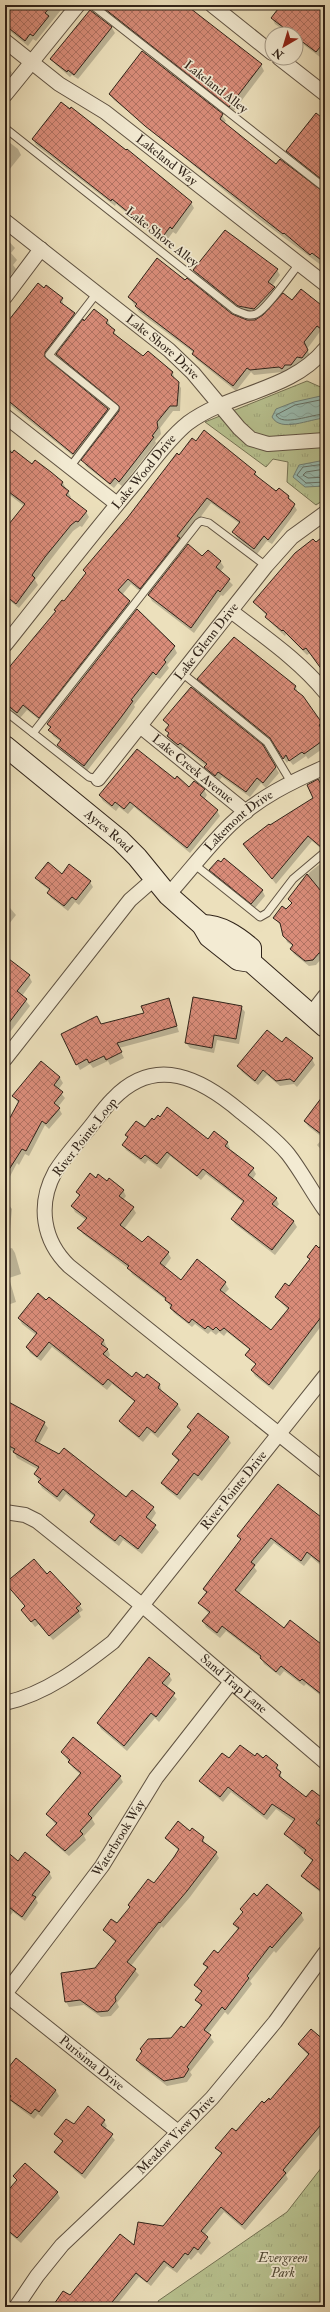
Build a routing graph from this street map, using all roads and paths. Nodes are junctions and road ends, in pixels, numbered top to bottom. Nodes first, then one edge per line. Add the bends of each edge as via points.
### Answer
1 (78, 5) edge
2 (92, 5) edge
3 (212, 5) edge
4 (5, 41) edge
5 (264, 47) edge
6 (31, 62) junction
7 (289, 66) edge
8 (325, 94) edge
9 (5, 95) edge
10 (5, 128) edge
11 (325, 188) edge
12 (5, 221) edge
13 (41, 249) junction
14 (299, 264) junction
15 (325, 284) edge
16 (97, 293) junction
17 (5, 297) edge
18 (325, 349) edge
19 (220, 404) junction
20 (5, 416) edge
21 (325, 440) edge
22 (70, 467) junction
23 (117, 504) junction
24 (325, 513) edge
25 (266, 566) junction
26 (231, 611) junction
27 (10, 628) edge
28 (5, 646) edge
29 (182, 673) junction
30 (325, 692) edge
31 (5, 710) edge
32 (140, 726) junction
33 (33, 733) junction
34 (5, 746) edge
35 (325, 767) edge
36 (98, 779) joint
37 (291, 782) junction
38 (246, 812) junction
39 (325, 852) edge
40 (194, 865) junction
41 (154, 878) junction
42 (168, 896) junction
43 (325, 996) edge
44 (318, 1020) edge
45 (5, 1059) edge
46 (325, 1210) edge
47 (325, 1376) edge
48 (280, 1433) junction
49 (325, 1471) edge
50 (5, 1512) edge
51 (143, 1606) junction
52 (231, 1682) junction
53 (5, 1703) edge
54 (325, 1762) edge
55 (325, 1953) edge
56 (5, 1994) edge
57 (178, 2132) junction
58 (16, 2307) edge

1 - 6 street
2 - 11 lane, Lakeland Alley
3 - 5 street
4 - 6 street, Lakeland Way
6 - 9 street
6 - 14 street, Lakeland Way via 59,84 105,112
7 - 8 street
10 - 14 lane, Lake Shore Alley via 243,314 250,316 262,310
12 - 13 street, Lake Shore Drive
13 - 16 street, Lake Shore Drive
13 - 17 street
14 - 15 street, Lakeland Way
16 - 19 street, Lake Shore Drive via 169,350
16 - 22 lane via 49,355 115,408
18 - 19 street, Lake Wood Drive via 314,362 294,375
19 - 21 street, Lake Shore Drive via 238,428 259,442 280,444
19 - 23 street, Lake Wood Drive via 187,424
20 - 22 street
22 - 23 street
23 - 27 street, Lake Wood Drive
24 - 25 street, Lake Glenn Drive via 292,537
25 - 26 street, Lake Glenn Drive
25 - 33 lane via 209,523 198,523
26 - 29 street, Lake Glenn Drive
26 - 30 street via 313,677
27 - 28 street, Lake Wood Drive
29 - 32 street, Lake Glenn Drive
29 - 37 lane via 267,742
31 - 33 lane
32 - 36 street, Lake Glenn Drive
32 - 38 street, Lake Creek Avenue
33 - 36 lane via 89,777
34 - 41 street, Ayres Road via 120,840
35 - 37 street, Lakemont Drive
37 - 38 street, Lakemont Drive via 269,794
38 - 40 street, Lakemont Drive via 227,828
39 - 40 lane via 303,869 267,913 260,916
40 - 42 street, Lakemont Drive
41 - 42 street, Ayres Road
41 - 45 street via 130,900
42 - 44 street, Ayres Road via 202,925 209,937 238,960 251,962
43 - 44 street
46 - 48 street, River Pointe Loop via 280,1145 210,1087 197,1080 175,1075 161,1074 146,1078 134,1083 114,1098 63,1160 48,1184 45,1200 46,1231 60,1257
47 - 48 street, River Pointe Drive
48 - 49 street, River Pointe Loop
48 - 51 street, River Pointe Drive
50 - 51 street via 25,1515 37,1521
51 - 52 street, Sand Trap Lane
51 - 53 street, River Pointe Drive via 113,1642 91,1659 44,1689
52 - 54 street, Sand Trap Lane
52 - 56 street, Waterbrook Way via 156,1778 102,1866
55 - 57 street, Meadow View Drive via 275,2022 212,2098
56 - 57 street, Purisima Drive
57 - 58 street, Meadow View Drive via 138,2174 62,2245

